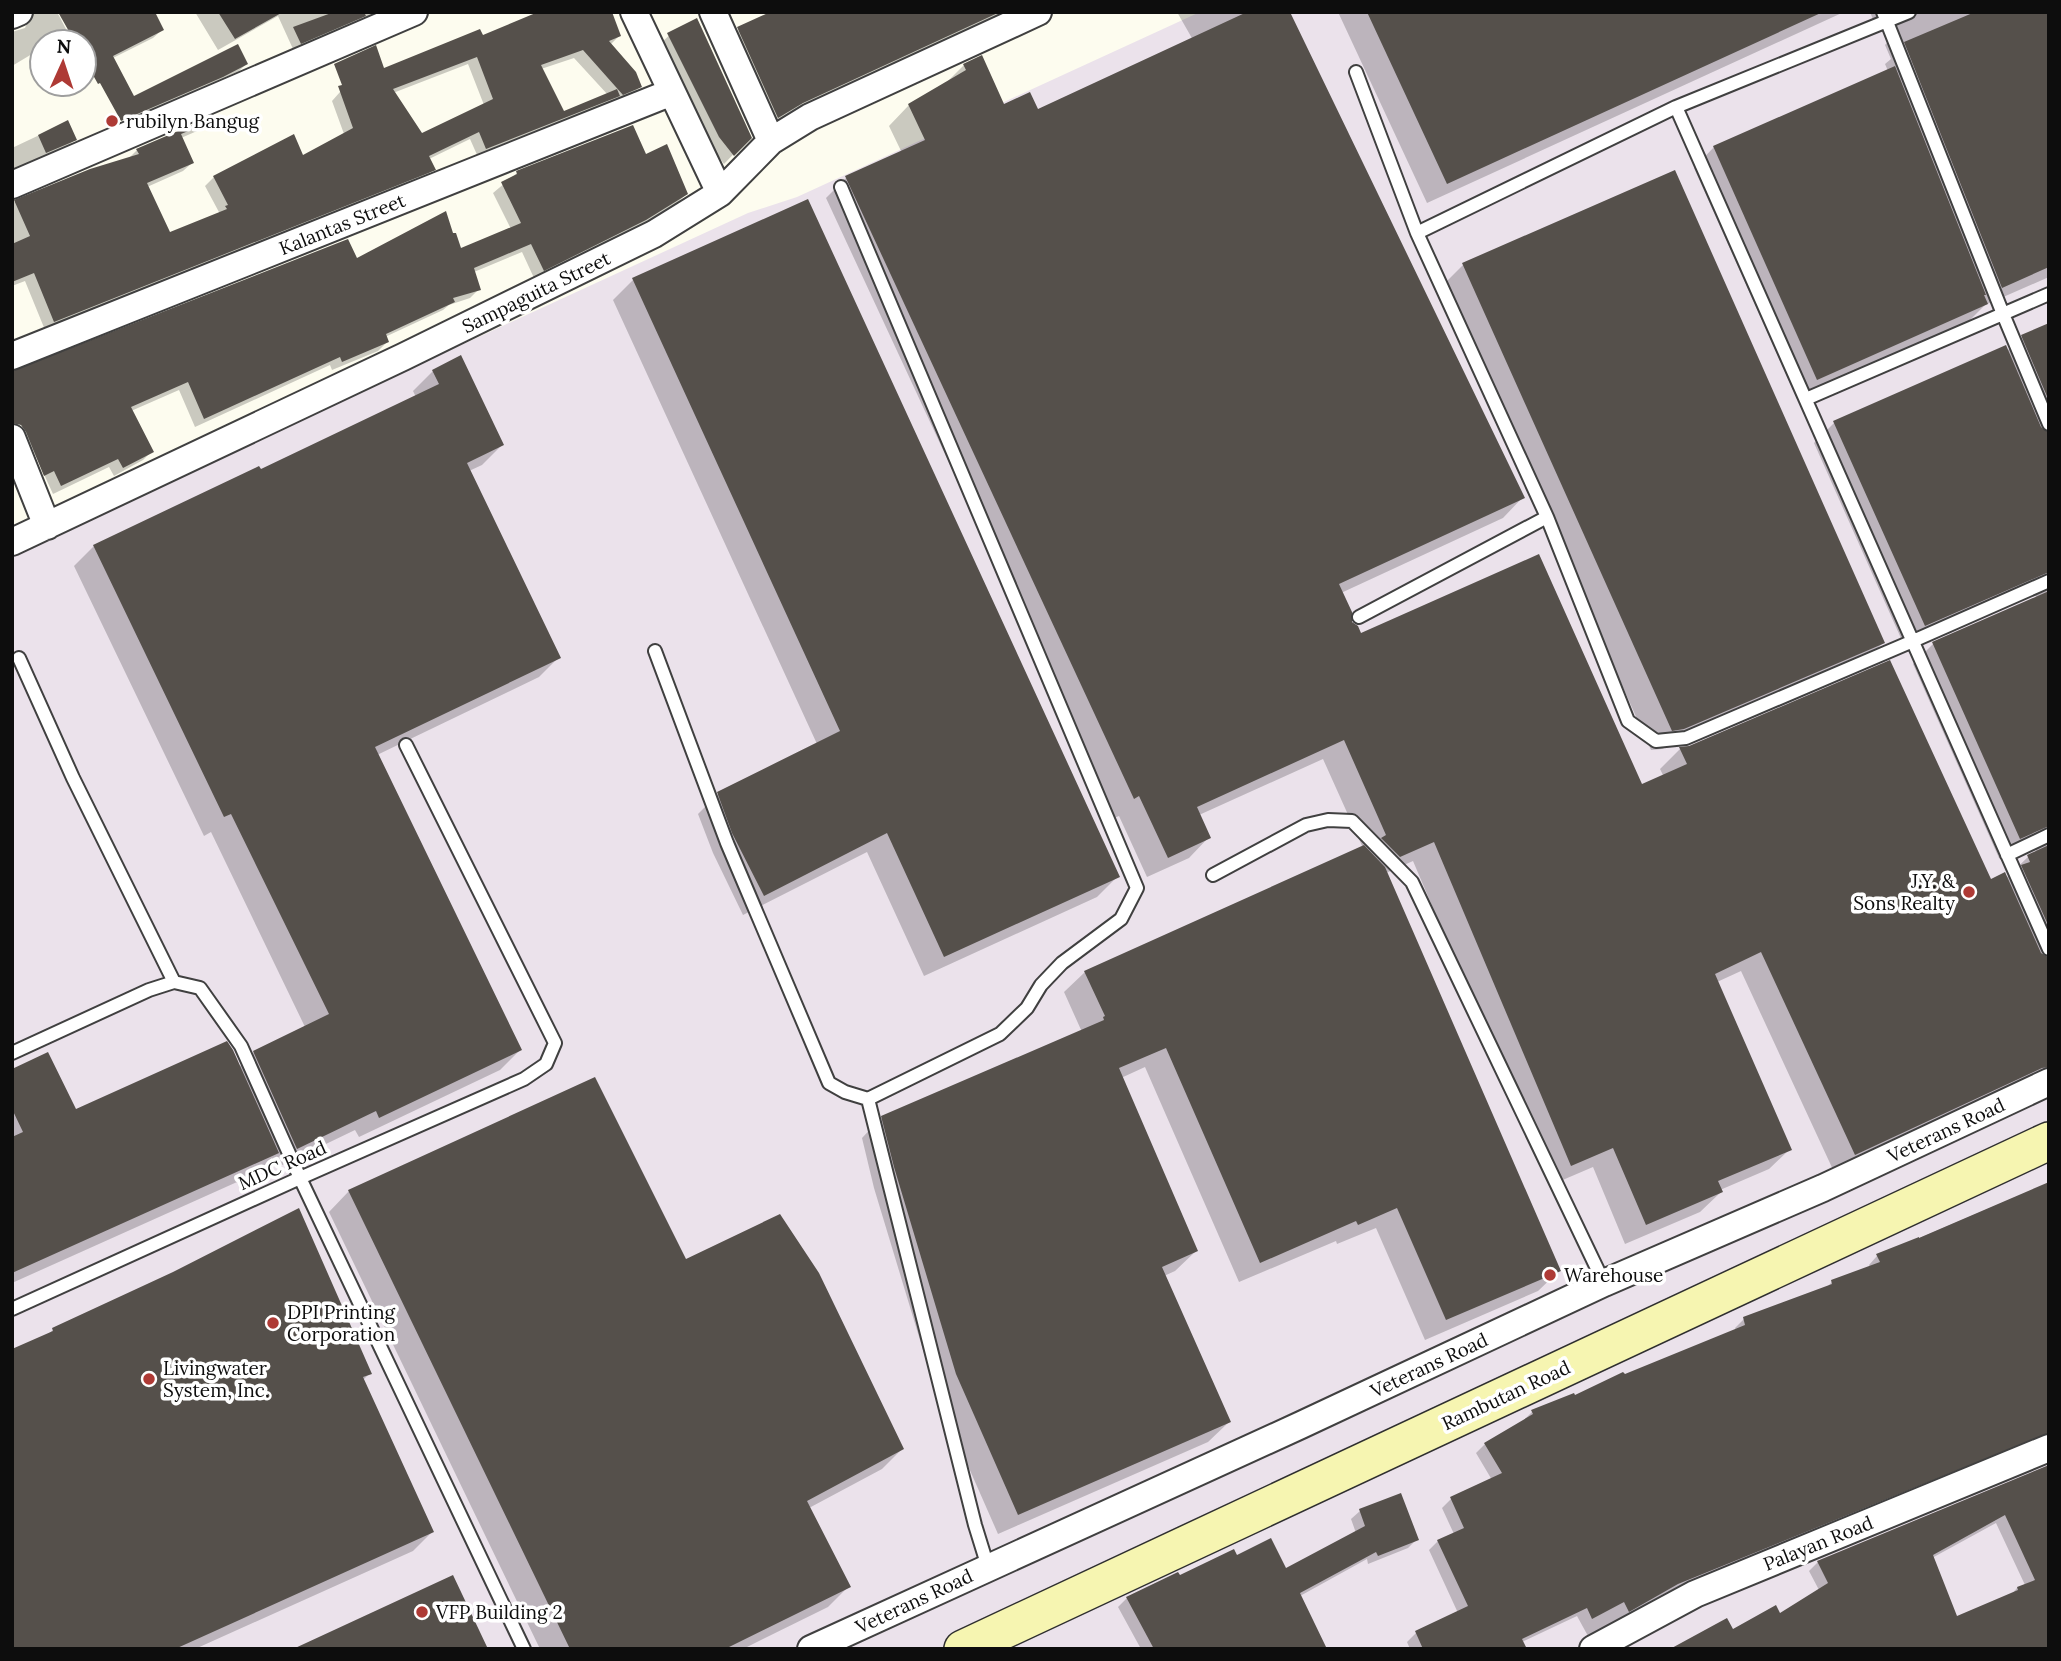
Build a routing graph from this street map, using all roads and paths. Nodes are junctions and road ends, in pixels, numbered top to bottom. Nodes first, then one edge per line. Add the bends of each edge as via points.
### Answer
1 (19, 12) edge
2 (414, 12) edge
3 (634, 12) edge
4 (713, 12) edge
5 (1038, 12) edge
6 (1909, 12) edge
7 (12, 15) edge
8 (1885, 17) edge
9 (1356, 72) dead end
10 (672, 92) junction
11 (1676, 107) junction
12 (771, 141) junction
13 (12, 185) edge
14 (841, 187) dead end
15 (720, 193) junction
16 (1417, 233) junction
17 (2049, 294) edge
18 (2003, 314) junction
19 (12, 356) edge
20 (1806, 399) junction
21 (2049, 424) edge
22 (12, 438) edge
23 (1547, 517) junction
24 (47, 526) junction
25 (12, 542) edge
26 (2049, 580) edge
27 (1359, 617) dead end
28 (1913, 641) junction
29 (655, 651) dead end
30 (19, 658) dead end
31 (406, 745) dead end
32 (2049, 835) edge
33 (2007, 855) junction
34 (1213, 875) dead end
35 (2049, 949) edge
36 (174, 982) junction
37 (12, 1053) edge
38 (2049, 1082) edge
39 (867, 1099) junction
40 (2049, 1141) edge
41 (300, 1178) junction
42 (1604, 1283) junction
43 (12, 1309) edge
44 (2049, 1448) edge
45 (988, 1567) junction
46 (524, 1649) edge
47 (811, 1649) edge
48 (963, 1649) edge
49 (1593, 1649) edge

1 - 7 street
2 - 13 street
3 - 10 street
4 - 12 street
5 - 12 street, Sampaguita Street via 810,117
6 - 8 lane
8 - 11 lane
8 - 18 lane
9 - 16 lane
10 - 15 street
10 - 19 street, Kalantas Street
11 - 16 lane
11 - 20 lane
12 - 15 street, Sampaguita Street
14 - 39 lane via 1137,888 1121,919 1062,963 1000,1034
15 - 24 street, Sampaguita Street via 654,234
16 - 23 lane
17 - 18 lane
18 - 20 lane
18 - 21 lane
20 - 28 lane
22 - 24 street
23 - 27 lane
23 - 28 lane via 1628,721 1656,741 1686,738
24 - 25 street, Sampaguita Street
26 - 28 lane
28 - 33 lane
29 - 39 lane via 727,843 829,1083
30 - 36 lane
31 - 41 lane, MDC Road via 555,1043 546,1064 524,1079
32 - 33 lane
33 - 35 lane
34 - 42 lane via 1306,825 1328,820 1352,821 1412,881
36 - 37 lane
36 - 41 lane via 200,988 241,1046
38 - 42 street, Veterans Road via 1823,1188
39 - 45 lane
40 - 48 street, Rambutan Road
41 - 43 lane, MDC Road
41 - 46 lane
42 - 45 street, Veterans Road
44 - 49 street, Palayan Road via 1695,1594
45 - 47 street, Veterans Road

